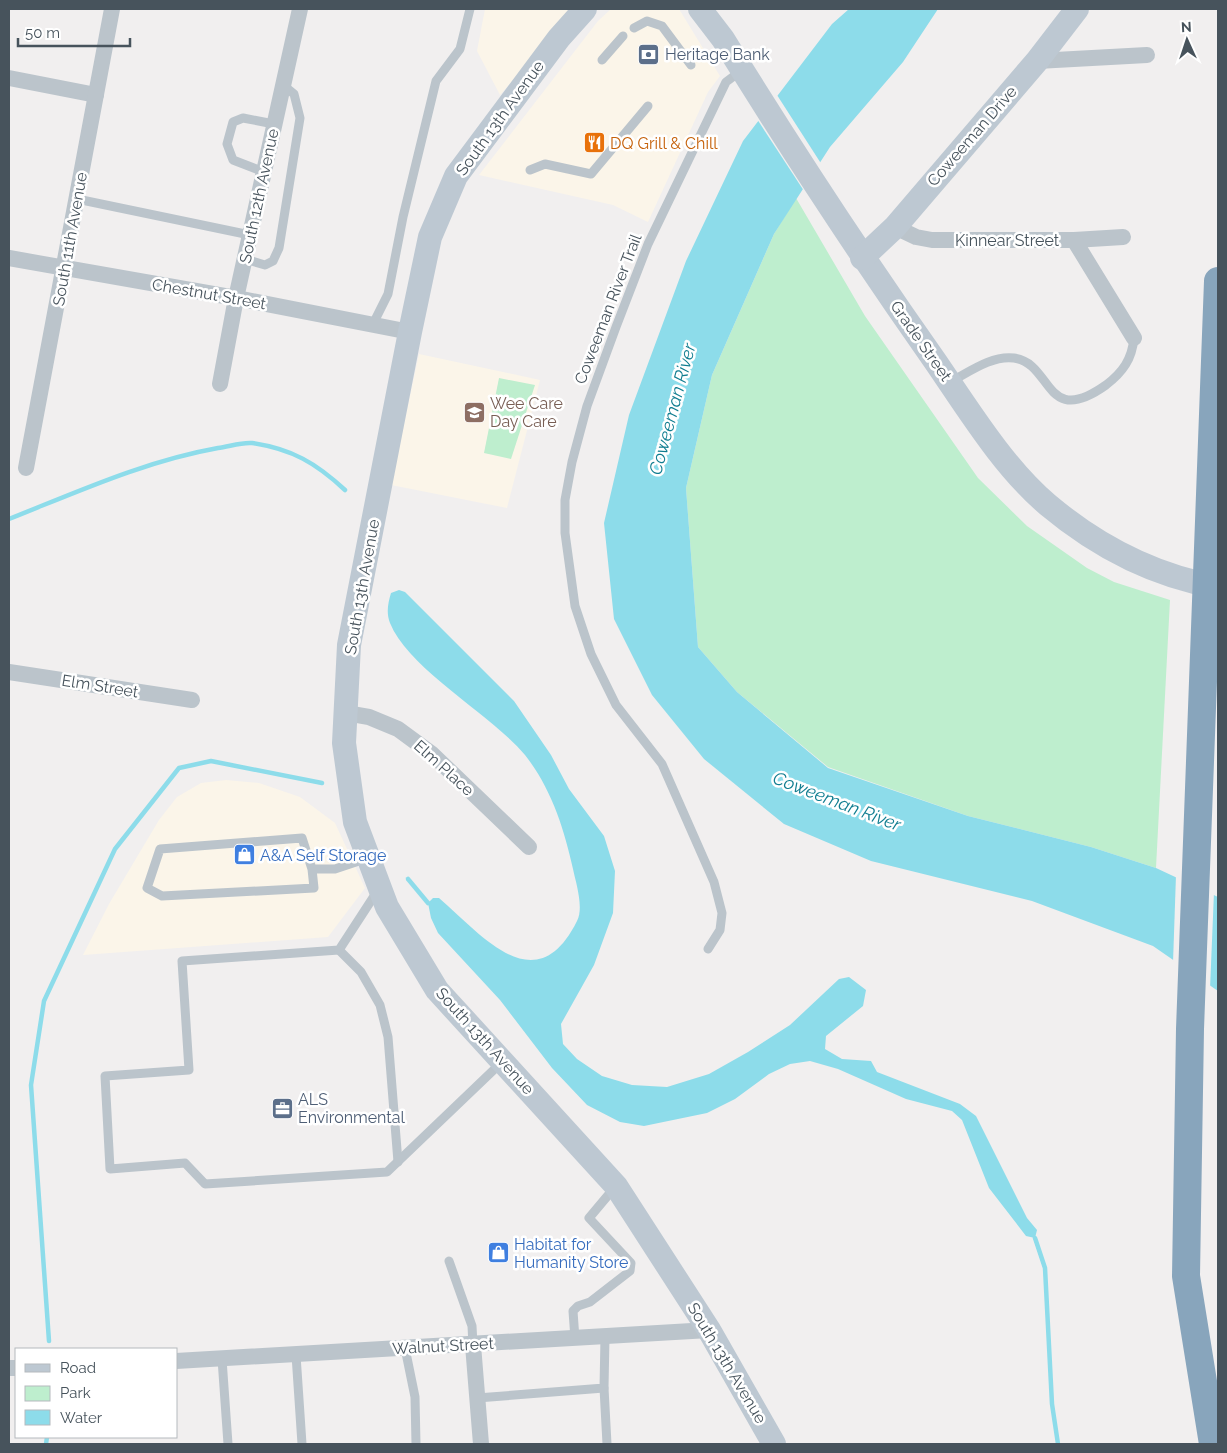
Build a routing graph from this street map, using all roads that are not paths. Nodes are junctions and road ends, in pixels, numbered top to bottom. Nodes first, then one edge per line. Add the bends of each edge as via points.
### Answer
1 (112, 9) edge
2 (300, 9) edge
3 (470, 9) edge
4 (585, 9) edge
5 (700, 9) edge
6 (1077, 9) edge
7 (634, 28) dead end
8 (623, 36) dead end
9 (1147, 55) dead end
10 (602, 60) dead end
11 (1037, 61) junction
12 (691, 65) dead end
13 (747, 77) junction
14 (9, 78) edge
15 (283, 85) junction
16 (96, 95) junction
17 (648, 106) dead end
18 (274, 124) junction
19 (530, 170) dead end
20 (264, 172) junction
21 (77, 199) junction
22 (895, 227) junction
23 (250, 235) junction
24 (1123, 237) dead end
25 (1074, 240) junction
26 (9, 258) edge
27 (862, 258) junction
28 (245, 260) junction
29 (65, 269) junction
30 (1218, 281) edge
31 (236, 298) junction
32 (373, 324) junction
33 (410, 332) junction
34 (1134, 338) joint
35 (950, 382) junction
36 (220, 384) dead end
37 (26, 468) dead end
38 (1218, 587) edge
39 (9, 672) edge
40 (192, 700) dead end
41 (346, 713) junction
42 (529, 847) dead end
43 (369, 858) junction
44 (312, 869) junction
45 (380, 888) junction
46 (708, 949) dead end
47 (339, 950) junction
48 (503, 1061) junction
49 (398, 1162) junction
50 (616, 1186) junction
51 (450, 1261) dead end
52 (709, 1330) junction
53 (605, 1337) junction
54 (575, 1338) junction
55 (473, 1345) junction
56 (405, 1348) junction
57 (296, 1355) junction
58 (222, 1359) junction
59 (178, 1361) edge
60 (604, 1388) junction
61 (477, 1398) junction
62 (228, 1444) edge
63 (302, 1444) edge
64 (416, 1444) edge
65 (481, 1444) edge
66 (607, 1444) edge
67 (774, 1444) edge
68 (1213, 1444) edge

1 - 16 street, South 11th Avenue
2 - 15 street, South 12th Avenue
3 - 32 lane via 460,49 436,81 388,294
4 - 33 main road, South 13th Avenue via 554,45 456,176 430,237
5 - 13 main road, Grade Street
6 - 11 main road, Coweeman Drive
7 - 12 lane via 647,21 662,26
8 - 10 lane
9 - 11 street
11 - 22 main road, Coweeman Drive
13 - 27 main road, Grade Street
13 - 46 lane, Coweeman River Trail via 726,82 648,244 587,406 565,500 565,533 574,606 591,654 616,705 662,764 714,882 722,913 720,930
14 - 16 street
15 - 18 street, South 12th Avenue
15 - 28 lane via 294,94 300,118 279,248 273,261 266,265
16 - 21 street, South 11th Avenue
17 - 19 lane via 591,174 546,164
18 - 20 street, South 12th Avenue
18 - 20 lane via 243,118 233,122 227,144 233,160
20 - 23 street, South 12th Avenue
21 - 23 lane
21 - 29 street, South 11th Avenue
22 - 25 street, Kinnear Street via 932,240
22 - 27 main road, Coweeman Drive
23 - 28 street, South 12th Avenue
24 - 25 street, Kinnear Street
25 - 34 street
26 - 29 street, Chestnut Street
27 - 35 main road, Grade Street
28 - 31 street, South 12th Avenue
29 - 31 street, Chestnut Street
29 - 37 street, South 11th Avenue
30 - 68 highway via 1190,1029 1186,1276
31 - 32 street, Chestnut Street
31 - 36 street, South 12th Avenue
32 - 33 street, Chestnut Street
33 - 41 main road, South 13th Avenue via 349,645
34 - 35 lane via 1133,354 1127,365 1109,383 1092,395 1079,399 1068,400 1052,391 1028,363 1011,357 980,366
35 - 38 main road, Grade Street via 1007,461 1048,505 1123,556
39 - 40 street, Elm Street
41 - 42 street, Elm Place via 369,717 398,730 432,754
41 - 43 main road, South 13th Avenue via 344,743 356,822
43 - 44 lane via 335,869
43 - 45 main road, South 13th Avenue
44 - 44 lane via 302,838 160,849 147,888 162,896 314,888
45 - 47 lane
45 - 48 main road, South 13th Avenue via 387,907 437,990
47 - 49 lane via 361,972 382,1013 388,1037
47 - 49 lane via 182,961 188,1070 105,1076 110,1169 184,1163 205,1184 387,1172
48 - 49 lane
48 - 50 main road, South 13th Avenue
50 - 52 main road, South 13th Avenue
50 - 54 lane via 589,1218 631,1263 630,1271 573,1312
51 - 55 lane via 472,1326
52 - 53 street, Walnut Street
52 - 67 main road, South 13th Avenue
53 - 54 street, Walnut Street
53 - 60 lane
54 - 55 street, Walnut Street
55 - 56 street, Walnut Street
55 - 61 street
56 - 57 street, Walnut Street
56 - 64 lane via 415,1397
57 - 58 street, Walnut Street
57 - 63 lane
58 - 59 street, Walnut Street
58 - 62 lane
60 - 61 lane
60 - 66 lane
61 - 65 street

